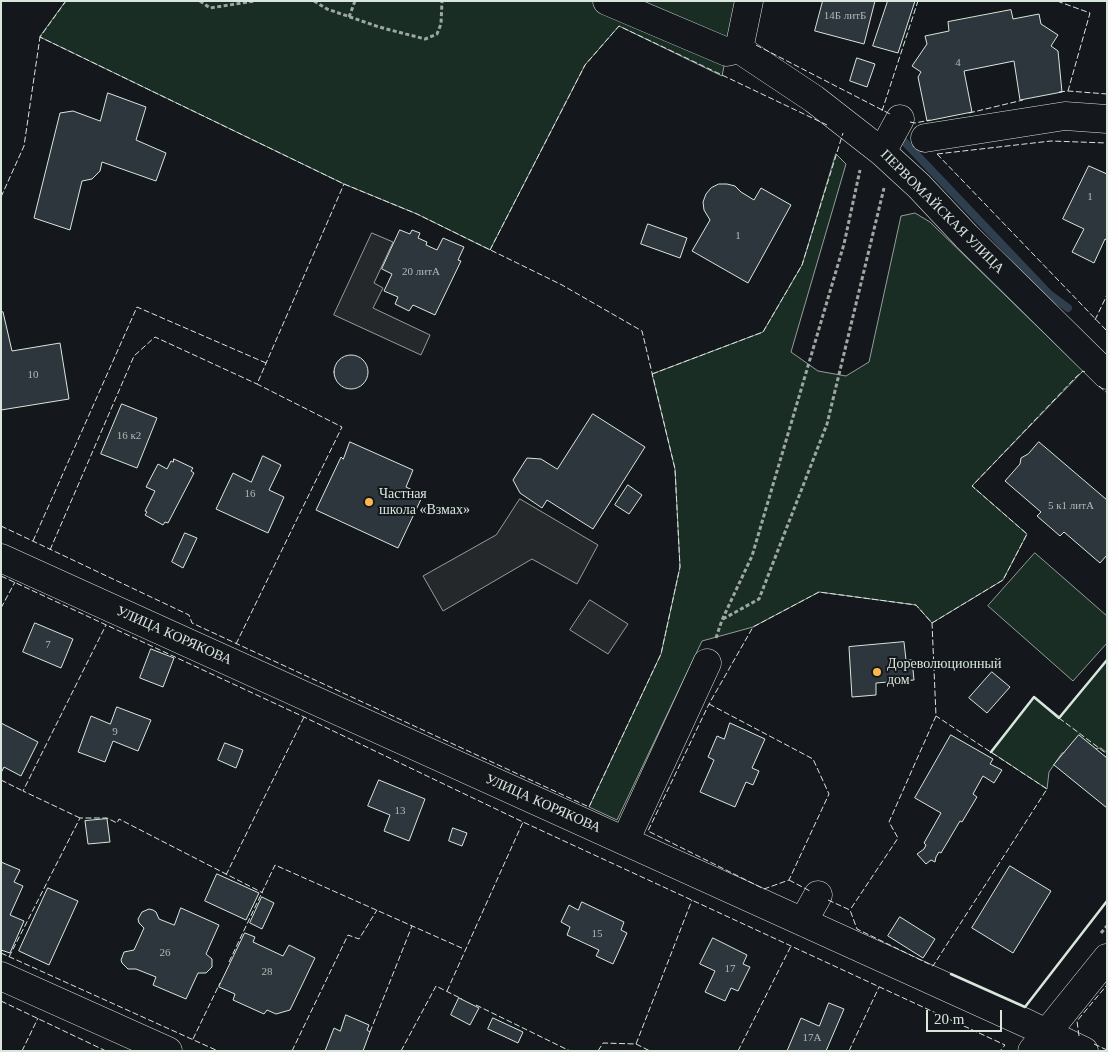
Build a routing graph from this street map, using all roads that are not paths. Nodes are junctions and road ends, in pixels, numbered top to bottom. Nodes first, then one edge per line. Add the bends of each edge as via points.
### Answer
1 (607, 1) edge
2 (749, 1) edge
3 (739, 49) junction
4 (900, 119) dead end
5 (1107, 119) edge
6 (925, 138) dead end
7 (880, 151) junction
8 (1107, 375) edge
9 (1, 558) edge
10 (707, 663) dead end
11 (625, 841) junction
12 (818, 895) dead end
13 (803, 922) junction
14 (1107, 958) edge
15 (1, 976) edge
16 (1039, 1042) edge
17 (168, 1051) edge
18 (1084, 1051) edge

1 - 3 street via 727,52
2 - 3 street
3 - 7 street, ПЕРВОМАЙСКАЯ УЛИЦА via 814,99
4 - 7 street
5 - 6 street via 1065,116
7 - 8 street, ПЕРВОМАЙСКАЯ УЛИЦА
9 - 11 street, УЛИЦА КОРЯКОВА
10 - 11 street
11 - 13 street, УЛИЦА КОРЯКОВА
12 - 13 street
13 - 16 street, УЛИЦА КОРЯКОВА via 1028,1024
14 - 16 street
15 - 17 street
16 - 18 street, УЛИЦА КОРЯКОВА

